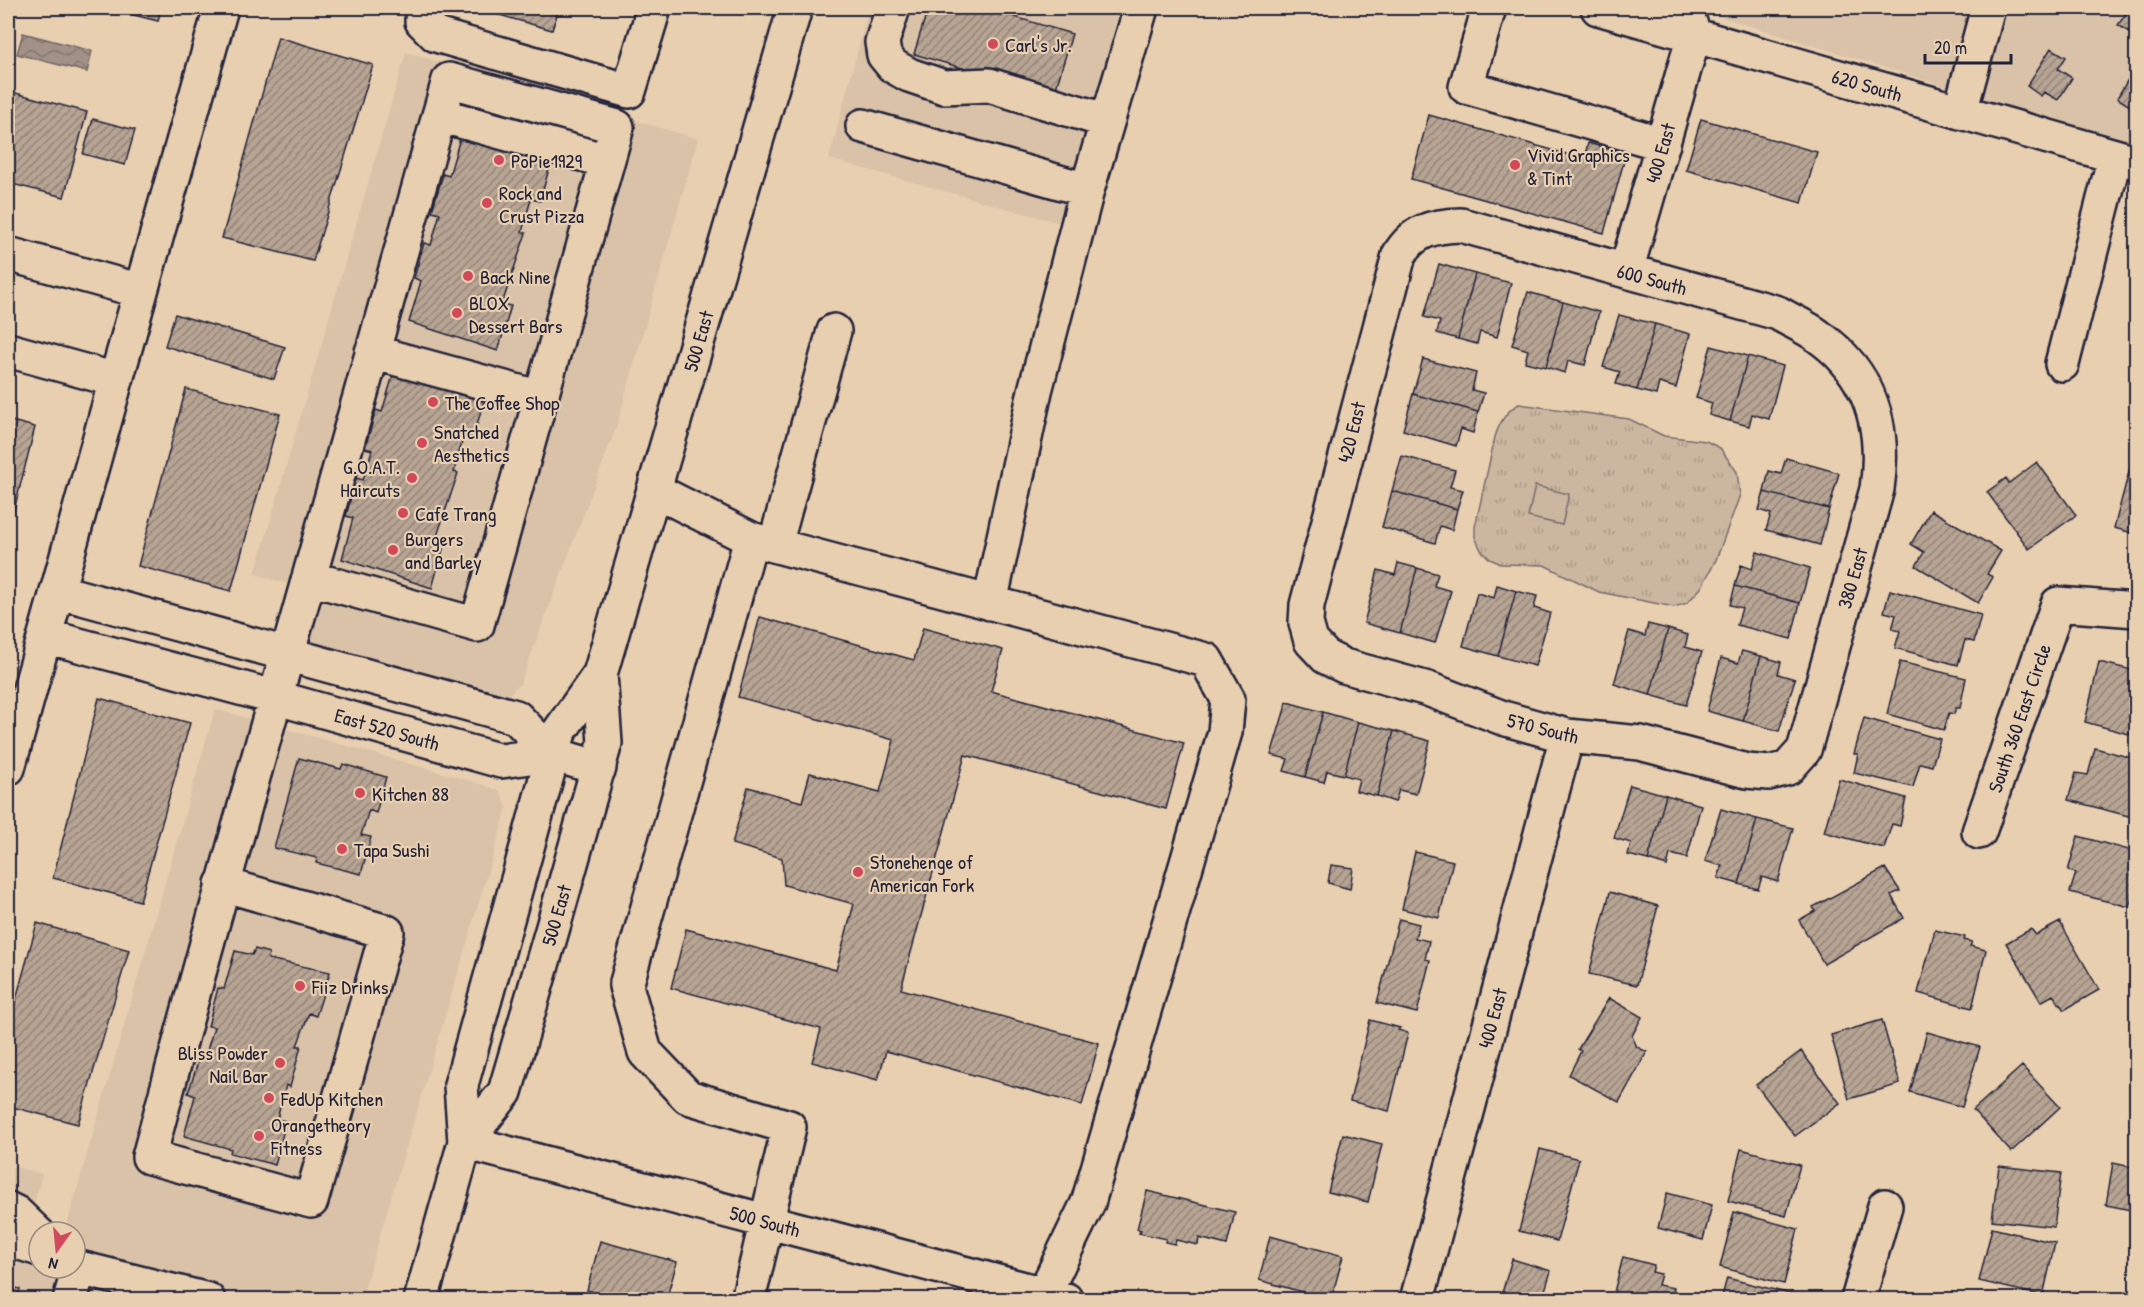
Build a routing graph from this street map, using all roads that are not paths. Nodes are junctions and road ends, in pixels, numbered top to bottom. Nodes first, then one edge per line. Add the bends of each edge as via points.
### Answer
1 (221, 8) edge
2 (423, 8) edge
3 (654, 8) edge
4 (795, 8) edge
5 (893, 8) edge
6 (1141, 8) edge
7 (1489, 8) edge
8 (1598, 8) edge
9 (1988, 8) edge
10 (1690, 21) edge
11 (460, 42) junction
12 (449, 80) junction
13 (1960, 112) junction
14 (439, 115) junction
15 (1107, 121) junction
16 (862, 126) dead end
17 (1663, 144) junction
18 (609, 153) junction
19 (2126, 159) edge
20 (1087, 190) junction
21 (1419, 232) joint
22 (8, 254) edge
23 (1626, 272) junction
24 (141, 291) junction
25 (834, 332) dead end
26 (8, 350) edge
27 (372, 352) junction
28 (2062, 364) dead end
29 (116, 380) junction
30 (1862, 383) joint
31 (543, 390) junction
32 (654, 490) junction
33 (763, 542) junction
34 (310, 578) junction
35 (57, 591) junction
36 (990, 603) junction
37 (2136, 610) edge
38 (45, 636) junction
39 (1311, 641) joint
40 (287, 654) junction
41 (600, 674) junction
42 (274, 697) junction
43 (1567, 736) junction
44 (552, 754) junction
45 (8, 768) edge
46 (599, 768) junction
47 (1788, 768) joint
48 (1979, 832) dead end
49 (222, 884) junction
50 (465, 1142) junction
51 (1885, 1206) dead end
52 (8, 1209) edge
53 (768, 1222) junction
54 (27, 1224) edge
55 (8, 1239) edge
56 (27, 1245) edge
57 (8, 1258) edge
58 (27, 1263) edge
59 (87, 1269) edge
60 (74, 1280) edge
61 (1050, 1297) edge
62 (70, 1299) edge
63 (208, 1299) edge
64 (421, 1299) edge
65 (748, 1299) edge
66 (1417, 1299) edge
67 (1858, 1299) edge

1 - 24 street
2 - 11 street via 422,21 435,35
3 - 11 street via 629,91
4 - 32 street, 500 East
5 - 15 street via 882,42 884,55 909,75 944,87 989,84
6 - 15 street
7 - 17 street via 1466,87
8 - 10 street, 620 South
9 - 13 street
10 - 13 street, 620 South
10 - 17 street, 400 East
11 - 12 street
12 - 14 street
12 - 18 street via 617,127
13 - 19 street, 620 South
14 - 18 street via 509,135
14 - 27 street
15 - 20 street
16 - 20 street
17 - 23 street, 400 East
18 - 31 street
19 - 28 street
20 - 36 street via 1035,391
21 - 23 street, 600 South via 1439,225 1461,225
21 - 39 street, 420 East via 1399,255 1362,390 1307,605
22 - 24 street
23 - 30 street, 600 South via 1778,313 1818,335 1842,356
24 - 29 street
25 - 33 street
26 - 29 street
27 - 31 street via 439,370
27 - 34 street
29 - 35 street
30 - 47 street, 380 East via 1880,434 1881,462 1876,489 1804,750
31 - 34 street via 477,625
32 - 33 street
32 - 41 street, 500 East
33 - 36 street
33 - 53 street via 626,986 645,1052 688,1097 789,1127
34 - 40 street
35 - 38 street
35 - 40 street
36 - 61 street via 1206,660 1228,699 1225,732 1088,1203
37 - 48 street, South 360 East Circle via 2058,604
38 - 42 street, East 520 South
38 - 45 street
39 - 43 street, 570 South via 1326,657 1344,666 1428,689 1503,718
40 - 42 street
40 - 44 street via 516,717
41 - 44 street, 500 East via 559,732
41 - 46 street, 500 East via 605,743
42 - 44 street, East 520 South via 501,761
42 - 49 street
43 - 47 street, 570 South via 1640,743 1748,771 1769,773
43 - 66 street, 400 East
44 - 46 street
44 - 50 street, 500 East via 461,1085
46 - 50 street, 500 East via 505,1092
49 - 49 street via 149,1156 311,1202 387,933
50 - 53 street, 500 South
50 - 64 street, 500 East
51 - 67 street
52 - 54 street
53 - 61 street, 500 South
53 - 65 street
55 - 56 street
57 - 58 street
59 - 63 street
60 - 62 street

